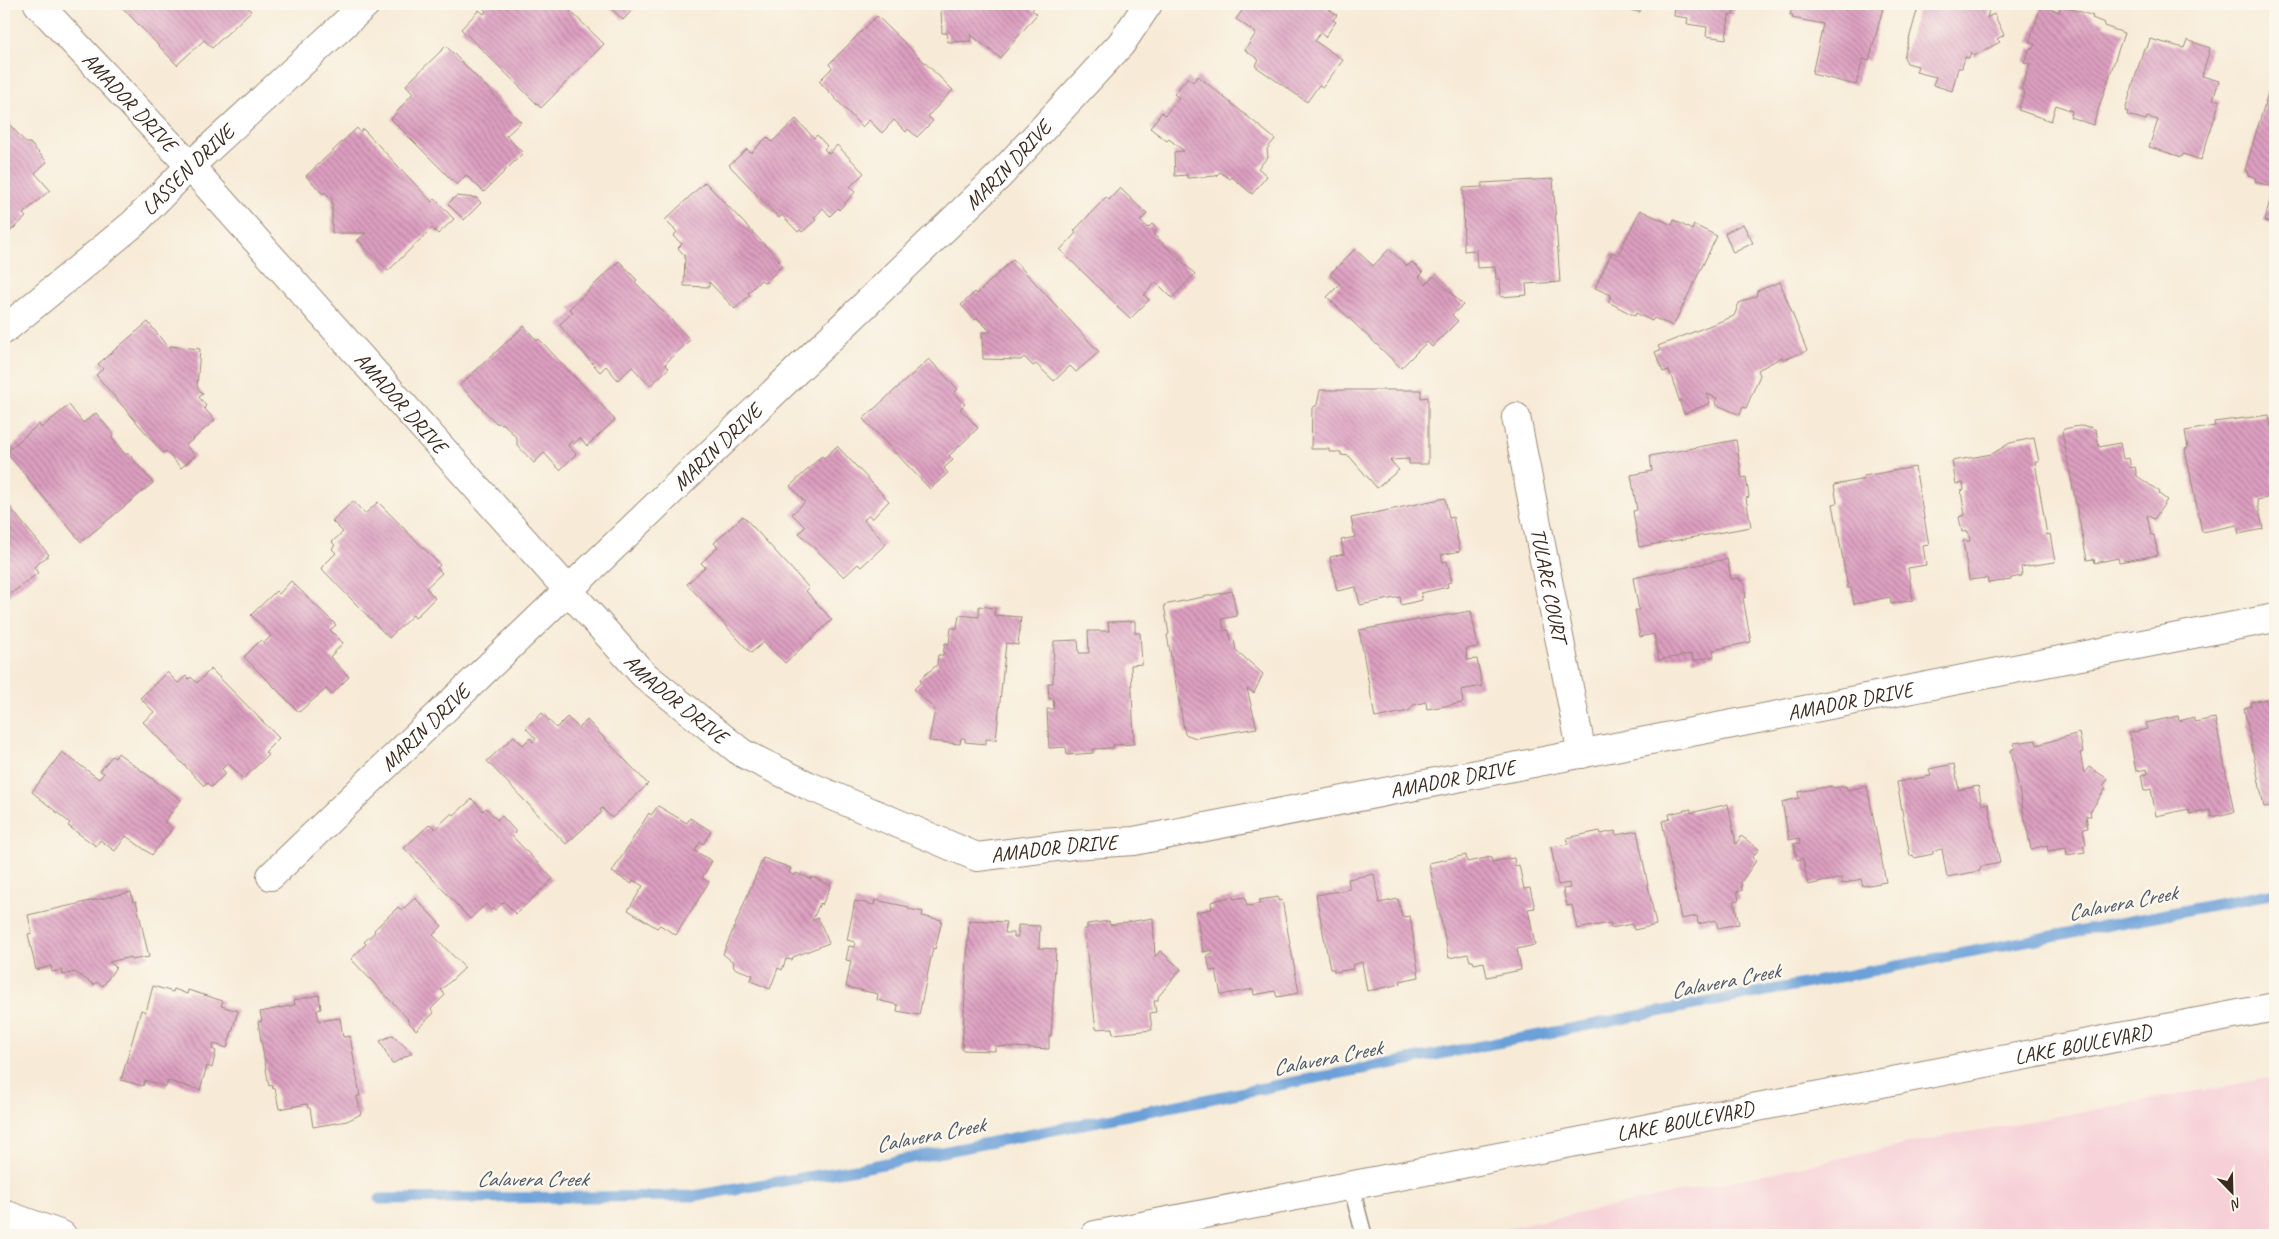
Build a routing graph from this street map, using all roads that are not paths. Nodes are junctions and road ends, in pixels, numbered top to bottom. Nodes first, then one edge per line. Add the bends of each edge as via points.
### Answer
1 (38, 4) edge
2 (366, 4) edge
3 (1148, 4) edge
4 (190, 166) junction
5 (4, 330) edge
6 (1516, 417) dead end
7 (569, 590) junction
8 (2275, 618) edge
9 (1582, 754) junction
10 (271, 876) dead end
11 (2275, 1007) edge
12 (1351, 1186) junction
13 (4, 1214) edge
14 (62, 1235) edge
15 (1095, 1235) edge
16 (1364, 1235) edge

1 - 4 street, AMADOR DRIVE
2 - 4 street, LASSEN DRIVE
3 - 7 street, MARIN DRIVE via 1121,44 999,176
4 - 5 street, LASSEN DRIVE via 133,224
4 - 7 street, AMADOR DRIVE
6 - 9 street, TULARE COURT
7 - 9 street, AMADOR DRIVE via 643,674 742,753 807,785 977,857 1134,841
7 - 10 street, MARIN DRIVE
8 - 9 street, AMADOR DRIVE
11 - 12 street, LAKE BOULEVARD
12 - 15 street, LAKE BOULEVARD
12 - 16 lane
13 - 14 street

